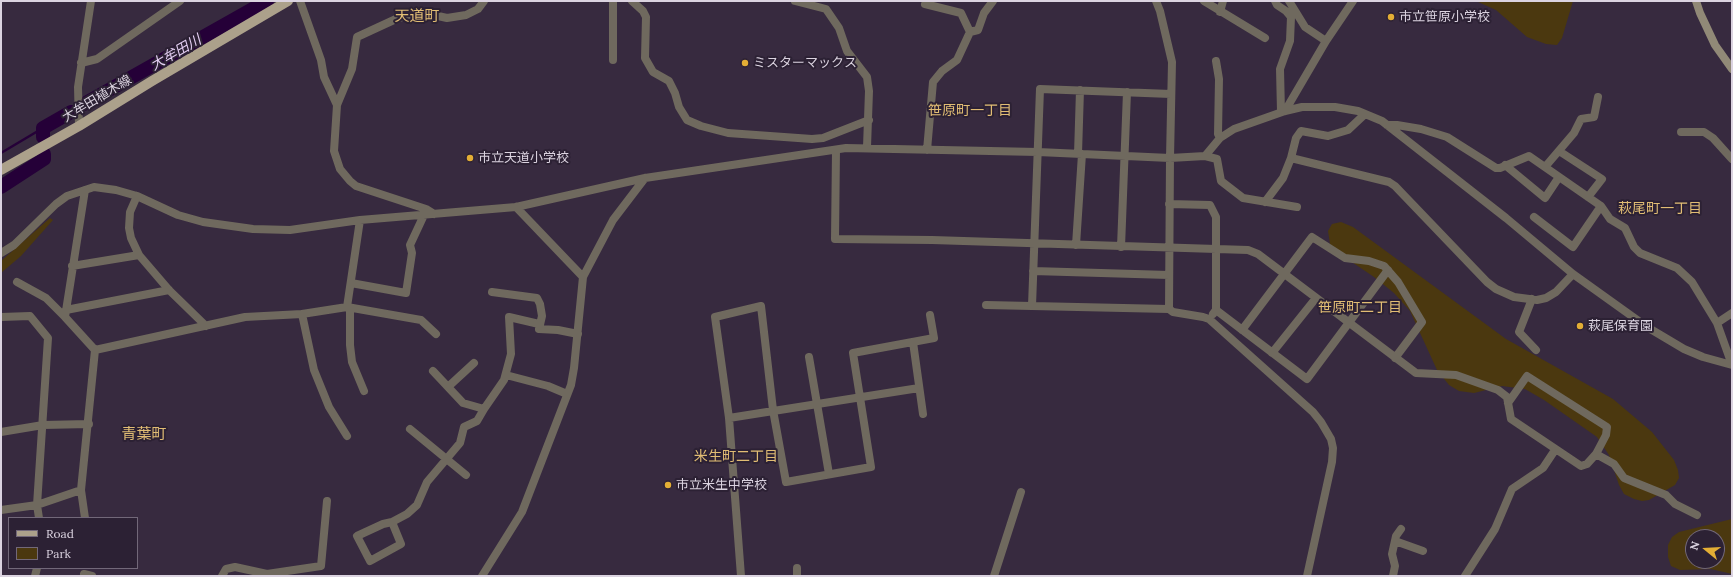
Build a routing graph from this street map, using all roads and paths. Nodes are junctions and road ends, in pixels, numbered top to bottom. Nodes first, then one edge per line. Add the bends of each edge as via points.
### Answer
1 (91, 1) edge
2 (180, 1) edge
3 (288, 1) edge
4 (300, 1) edge
5 (484, 1) edge
6 (613, 1) edge
7 (632, 1) edge
8 (795, 1) edge
9 (993, 1) edge
10 (1156, 1) edge
11 (1204, 1) edge
12 (1223, 1) edge
13 (1276, 1) edge
14 (1289, 1) edge
15 (1352, 1) edge
16 (1696, 1) edge
17 (925, 4) dead end
18 (1220, 12) junction
19 (970, 32) junction
20 (1266, 38) dead end
21 (1326, 41) junction
22 (613, 60) dead end
23 (1216, 61) dead end
24 (81, 63) junction
25 (1732, 69) edge
26 (1080, 90) junction
27 (1126, 92) junction
28 (1171, 94) junction
29 (1598, 97) dead end
30 (337, 105) junction
31 (1283, 112) junction
32 (1365, 114) junction
33 (869, 120) junction
34 (1387, 125) junction
35 (78, 126) junction
36 (1681, 132) dead end
37 (1220, 138) junction
38 (867, 147) junction
39 (836, 150) junction
40 (928, 150) junction
41 (1559, 151) junction
42 (1038, 152) junction
43 (1080, 154) junction
44 (1124, 156) junction
45 (1205, 156) junction
46 (1170, 158) junction
47 (1291, 158) junction
48 (1732, 160) edge
49 (1505, 166) junction
50 (1545, 167) junction
51 (1, 170) edge
52 (1559, 177) junction
53 (645, 178) junction
54 (85, 190) junction
55 (137, 196) junction
56 (1588, 197) junction
57 (1265, 202) junction
58 (1169, 204) junction
59 (1601, 206) junction
60 (516, 207) junction
61 (1297, 207) dead end
62 (434, 214) junction
63 (424, 215) junction
64 (1534, 217) dead end
65 (360, 220) junction
66 (1034, 243) junction
67 (1076, 245) junction
68 (1121, 247) junction
69 (1169, 249) junction
70 (1216, 249) junction
71 (1, 253) edge
72 (139, 255) junction
73 (72, 266) junction
74 (1388, 270) junction
75 (1033, 271) junction
76 (1283, 274) junction
77 (1573, 274) junction
78 (1169, 275) junction
79 (583, 277) junction
80 (17, 282) dead end
81 (350, 283) junction
82 (169, 290) junction
83 (492, 292) dead end
84 (1316, 298) junction
85 (1532, 299) junction
86 (986, 305) dead end
87 (1032, 306) junction
88 (348, 307) junction
89 (1169, 309) junction
90 (1216, 310) junction
91 (1732, 313) edge
92 (65, 314) junction
93 (302, 314) junction
94 (930, 315) dead end
95 (1, 317) edge
96 (1209, 319) junction
97 (1349, 323) junction
98 (1716, 323) junction
99 (539, 324) junction
100 (206, 326) junction
101 (1242, 330) junction
102 (436, 334) dead end
103 (578, 334) junction
104 (913, 342) junction
105 (95, 350) junction
106 (1536, 350) dead end
107 (1272, 353) junction
108 (808, 357) dead end
109 (1395, 358) junction
110 (474, 363) dead end
111 (1732, 365) edge
112 (433, 370) dead end
113 (506, 375) junction
114 (449, 386) junction
115 (919, 388) junction
116 (364, 391) dead end
117 (567, 394) junction
118 (860, 398) junction
119 (1508, 403) junction
120 (816, 404) junction
121 (484, 409) junction
122 (773, 410) junction
123 (923, 414) dead end
124 (729, 418) junction
125 (89, 424) junction
126 (43, 425) junction
127 (410, 428) dead end
128 (1, 432) edge
129 (347, 436) dead end
130 (1555, 450) junction
131 (1596, 454) junction
132 (447, 458) junction
133 (829, 474) junction
134 (466, 475) dead end
135 (81, 490) junction
136 (1021, 492) dead end
137 (327, 501) dead end
138 (37, 505) junction
139 (1, 510) edge
140 (1697, 515) dead end
141 (39, 517) edge
142 (85, 517) edge
143 (392, 522) junction
144 (1401, 529) dead end
145 (1395, 541) junction
146 (1424, 551) dead end
147 (222, 576) edge
148 (482, 576) edge
149 (741, 576) edge
150 (994, 576) edge
151 (1307, 576) edge
152 (1393, 576) edge
153 (1465, 576) edge

1 - 24 street
2 - 24 street via 97,59
3 - 35 main road, 大牟田植木線
4 - 30 street via 321,60 324,77
5 - 30 street via 478,9 466,15 447,18 420,12 396,19 357,37 352,69
6 - 22 street
7 - 33 street via 646,17 645,58 653,72 669,80 687,120 728,133 812,139 823,138
8 - 33 street via 826,9 839,28 847,51 867,77
9 - 19 street via 984,13 978,30
10 - 28 street via 1172,62
11 - 18 street
12 - 18 street
13 - 31 street via 1277,5 1291,17 1290,41 1280,68
14 - 21 street via 1306,27
15 - 21 street
16 - 25 main road via 1715,45
17 - 19 street via 961,13
18 - 20 street
19 - 40 street via 957,60 942,71 933,82
21 - 31 street
23 - 37 street via 1219,79
24 - 35 street
26 - 27 street
26 - 42 street via 1040,89
26 - 43 street
27 - 28 street
27 - 44 street
28 - 46 street
29 - 41 street via 1594,117 1581,119 1574,133
30 - 62 street via 334,151 340,169 350,181 356,186 426,209
31 - 32 street via 1302,107 1335,108
31 - 37 street via 1234,129
32 - 34 street
32 - 47 street via 1348,130 1328,136 1301,131 1296,138
33 - 38 street
34 - 49 street via 1421,129 1446,138 1496,168
34 - 77 street
35 - 51 main road, 大牟田植木線
36 - 48 street via 1704,132 1713,138
37 - 45 street
38 - 39 street
38 - 40 street
39 - 53 street
39 - 66 street via 835,239
40 - 42 street
41 - 50 street
41 - 56 street via 1602,179
42 - 43 street
42 - 66 street
43 - 44 street
43 - 67 street
44 - 46 street
44 - 68 street
45 - 46 street
45 - 57 street via 1217,159 1221,181 1243,198
46 - 58 street
47 - 57 street via 1283,178
47 - 85 street via 1389,182 1487,282 1514,297
49 - 50 street via 1529,156
49 - 52 street via 1546,198
50 - 52 street
52 - 56 street
53 - 60 street
53 - 79 street via 613,220
54 - 55 street via 103,188
54 - 71 street via 67,196 56,204 14,245
54 - 73 street
55 - 65 street via 178,215 232,228 290,230
55 - 72 street via 130,212 129,228
56 - 59 street
57 - 61 street
58 - 69 street
58 - 70 street via 1210,205 1216,217
59 - 64 street via 1573,247
59 - 98 street via 1610,219 1625,228 1640,254 1677,268 1692,282
60 - 62 street
60 - 79 street
62 - 63 street
63 - 65 street
63 - 81 street via 410,245 412,253 406,293
65 - 81 street
66 - 67 street
66 - 75 street
67 - 68 street
68 - 69 street
69 - 70 street
69 - 78 street
70 - 76 street via 1248,250 1258,254
70 - 90 street
72 - 73 street
72 - 82 street
73 - 92 street
74 - 76 street via 1369,261 1345,258 1312,237
74 - 97 street
74 - 109 street via 1422,322
75 - 78 street
75 - 87 street
76 - 84 street
76 - 101 street
77 - 85 street via 1556,292 1546,298
77 - 111 street via 1666,339 1703,357
78 - 89 street
79 - 103 street
80 - 92 street via 46,298
81 - 88 street
82 - 92 street
82 - 100 street
83 - 99 street via 537,298 542,316
84 - 97 street
84 - 107 street
85 - 106 street via 1519,332
86 - 87 street
87 - 89 street
88 - 93 street
88 - 102 street via 421,320
88 - 116 street via 352,362
89 - 96 street
90 - 96 street
90 - 101 street
91 - 98 street
92 - 105 street
93 - 100 street via 246,317
93 - 129 street via 314,370 329,408
94 - 104 street via 934,338
95 - 126 street via 30,316 48,338
96 - 151 street via 1312,412 1331,439 1332,462
97 - 107 street via 1307,379
97 - 109 street
98 - 111 street
99 - 103 street via 539,330
99 - 113 street via 509,317 512,354
100 - 105 street
101 - 107 street
103 - 117 street via 574,368
104 - 115 street
104 - 118 street via 853,353
105 - 125 street
108 - 120 street
109 - 119 street via 1416,374 1456,375 1498,390 1507,397
110 - 114 street
112 - 114 street
113 - 117 street
113 - 121 street
114 - 121 street via 463,403
115 - 118 street
115 - 123 street
117 - 148 street via 522,512
118 - 120 street
118 - 133 street via 870,468
119 - 130 street via 1512,419
119 - 131 street via 1527,376 1607,427 1606,435
120 - 122 street
120 - 133 street
121 - 132 street via 477,421 464,426 460,443
122 - 124 street
122 - 124 street via 761,306 715,317
122 - 133 street via 786,482
124 - 149 street
125 - 126 street
125 - 135 street
126 - 128 street
126 - 138 street
127 - 132 street
130 - 131 street via 1581,466 1587,464
130 - 153 street via 1543,468 1512,489 1495,529
131 - 140 street via 1614,464 1624,478 1666,495 1674,504
132 - 134 street
132 - 143 street via 427,482 417,506
135 - 138 street
135 - 142 street
136 - 150 street
137 - 147 street via 321,566 267,574 235,568 226,569
138 - 139 street
138 - 141 street
143 - 143 street via 401,544 370,561 357,536
144 - 145 street
145 - 146 street
145 - 152 street via 1392,554 1395,566

